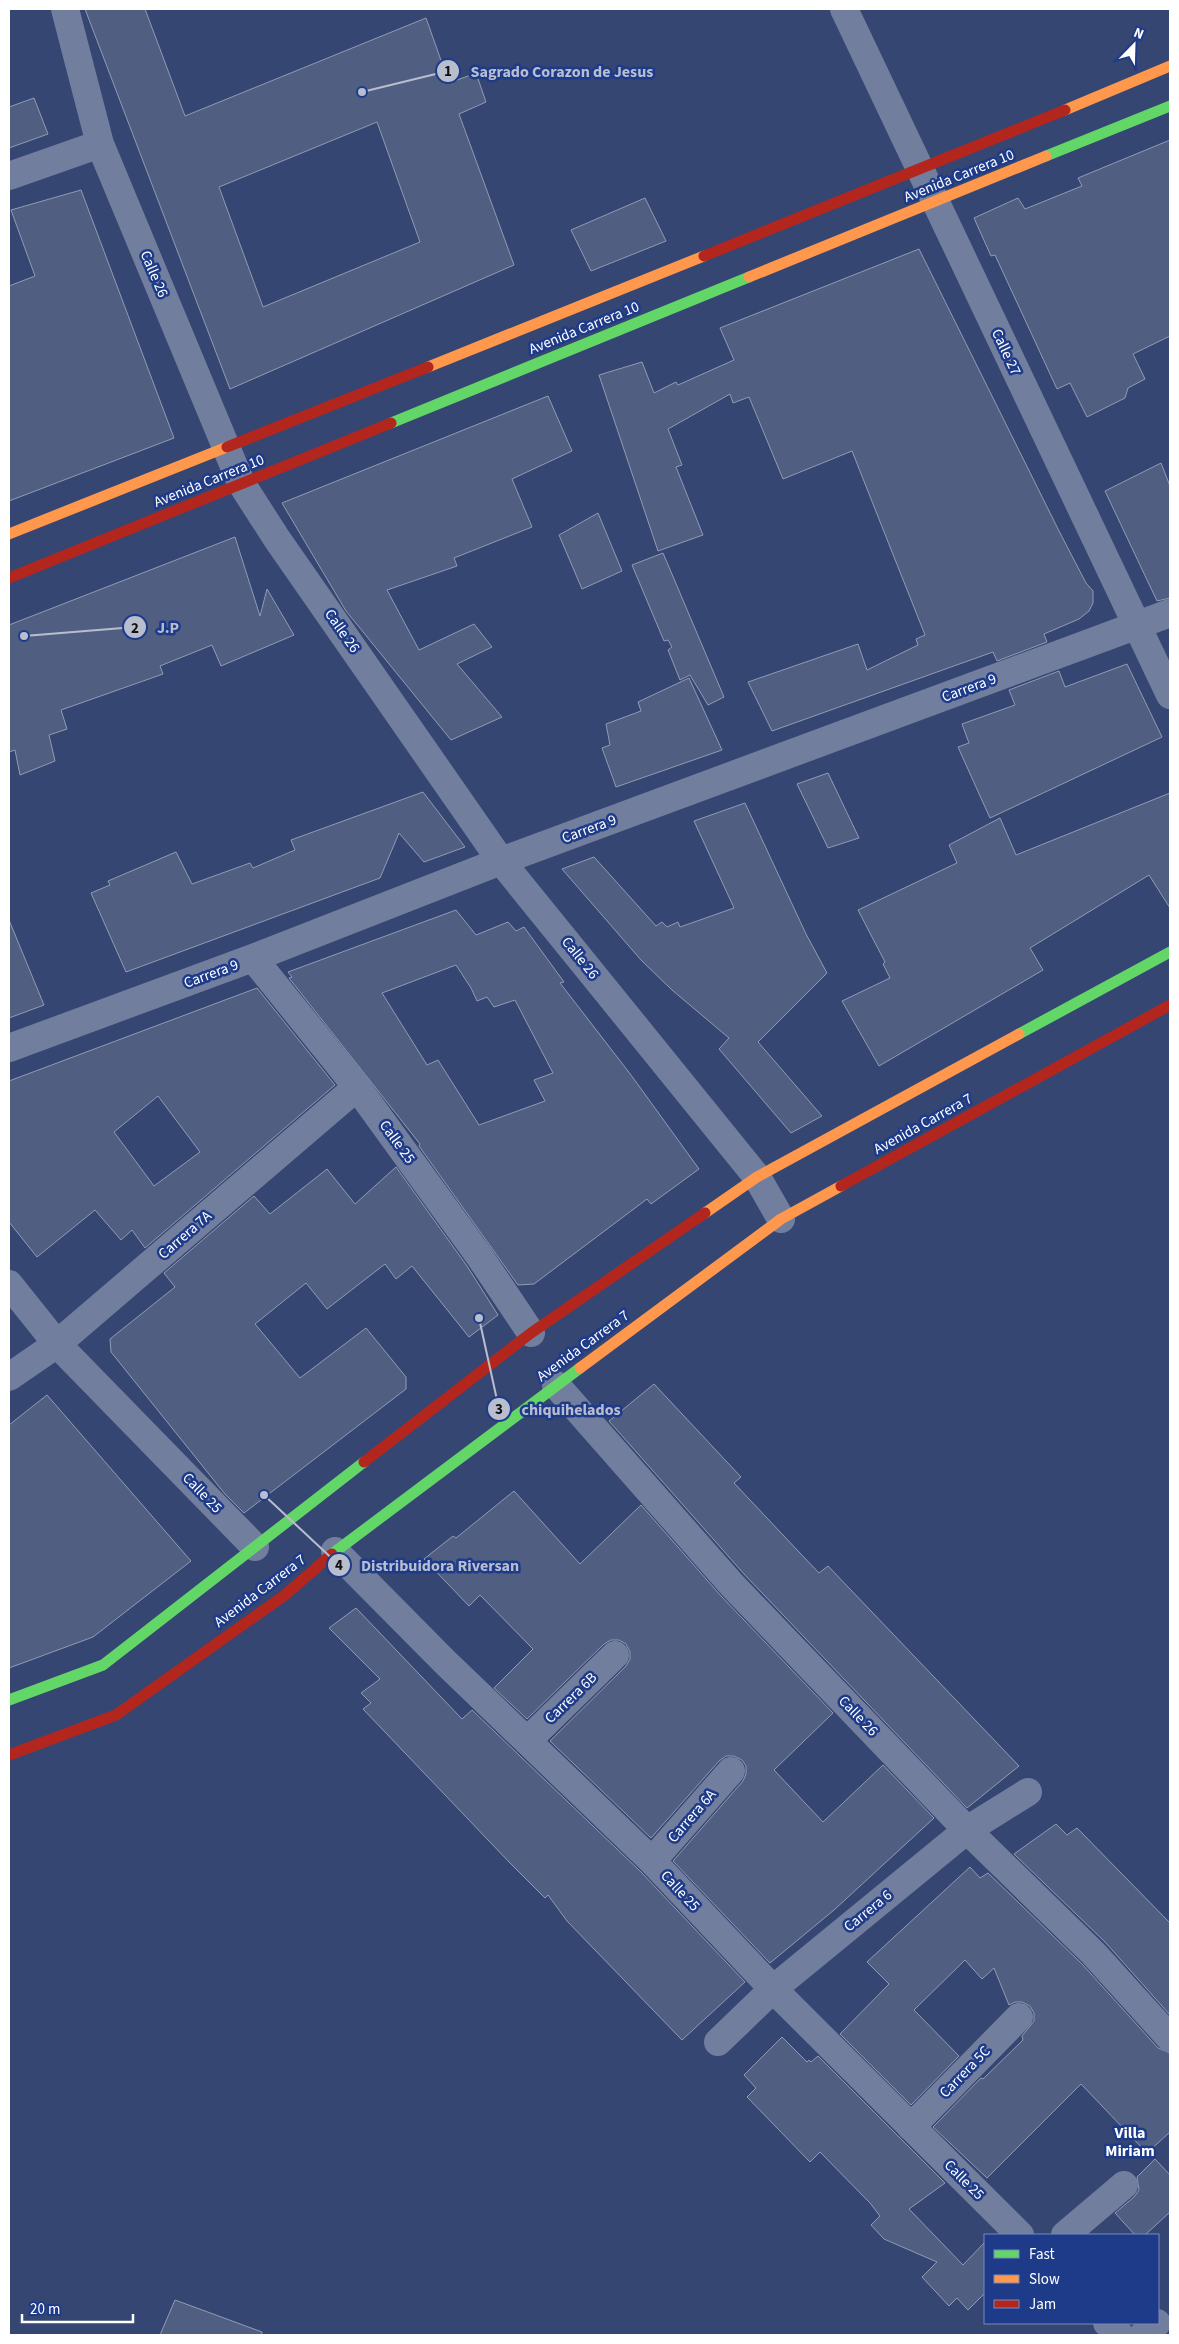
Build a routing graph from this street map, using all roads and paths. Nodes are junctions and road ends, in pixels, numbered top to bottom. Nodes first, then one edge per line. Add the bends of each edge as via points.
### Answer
1 (65, 9) edge
2 (844, 9) edge
3 (1170, 66) edge
4 (1170, 106) edge
5 (100, 144) junction
6 (920, 170) junction
7 (9, 176) edge
8 (935, 202) junction
9 (226, 446) junction
10 (241, 484) junction
11 (9, 534) edge
12 (9, 578) edge
13 (1170, 614) edge
14 (1136, 626) junction
15 (1170, 695) edge
16 (501, 861) junction
17 (1170, 952) edge
18 (253, 958) junction
19 (1170, 1005) edge
20 (9, 1048) edge
21 (357, 1087) junction
22 (757, 1177) junction
23 (781, 1219) junction
24 (9, 1284) edge
25 (531, 1333) junction
26 (56, 1344) junction
27 (9, 1377) edge
28 (556, 1385) junction
29 (255, 1547) junction
30 (335, 1551) junction
31 (615, 1655) dead end
32 (9, 1700) edge
33 (527, 1741) junction
34 (9, 1755) edge
35 (732, 1771) dead end
36 (1028, 1792) dead end
37 (968, 1830) junction
38 (652, 1861) junction
39 (773, 1988) junction
40 (1019, 2017) dead end
41 (1170, 2038) edge
42 (718, 2042) dead end
43 (911, 2127) junction
44 (1124, 2185) dead end
45 (1019, 2234) edge
46 (1066, 2234) edge
47 (1170, 2311) edge
48 (1159, 2320) edge
49 (1108, 2324) edge
50 (1155, 2324) edge
51 (1120, 2335) edge
52 (1143, 2335) edge

1 - 5 street, Calle 26
2 - 6 street, Calle 27
3 - 6 main road, Avenida Carrera 10
4 - 8 main road, Avenida Carrera 10
5 - 7 street
5 - 9 street, Calle 26
6 - 8 street, Calle 27
6 - 9 main road, Avenida Carrera 10
8 - 10 main road, Avenida Carrera 10
8 - 14 street, Calle 27
9 - 10 street, Calle 26
9 - 11 main road, Avenida Carrera 10
10 - 12 main road, Avenida Carrera 10
10 - 16 street, Calle 26
13 - 14 street, Carrera 9
14 - 15 street, Calle 27
14 - 16 street, Carrera 9
16 - 18 street, Carrera 9
16 - 22 street, Calle 26
17 - 22 main road
18 - 20 street, Carrera 9
18 - 21 street, Calle 25
19 - 23 main road, Avenida Carrera 7
21 - 25 street, Calle 25
21 - 26 street, Carrera 7A
22 - 23 street, Calle 26
22 - 25 main road
23 - 28 main road, Avenida Carrera 7
24 - 26 street, Calle 25
25 - 29 main road
26 - 27 street, Carrera 7A
26 - 29 street, Calle 25
28 - 30 main road, Avenida Carrera 7
28 - 37 street, Calle 26 via 732,1585
29 - 32 main road via 103,1665
30 - 33 street, Calle 25
30 - 34 main road, Avenida Carrera 7 via 285,1595 116,1715
31 - 33 street, Carrera 6B
33 - 38 street, Calle 25
35 - 38 street, Carrera 6A
36 - 37 street, Carrera 6
37 - 39 street, Carrera 6
37 - 41 street, Calle 26 via 1093,1953
38 - 39 street, Calle 25
39 - 42 street, Carrera 6
39 - 43 street, Calle 25
40 - 43 street, Carrera 5C
43 - 45 street, Calle 25
44 - 46 street
47 - 48 street
49 - 51 street
50 - 52 street

